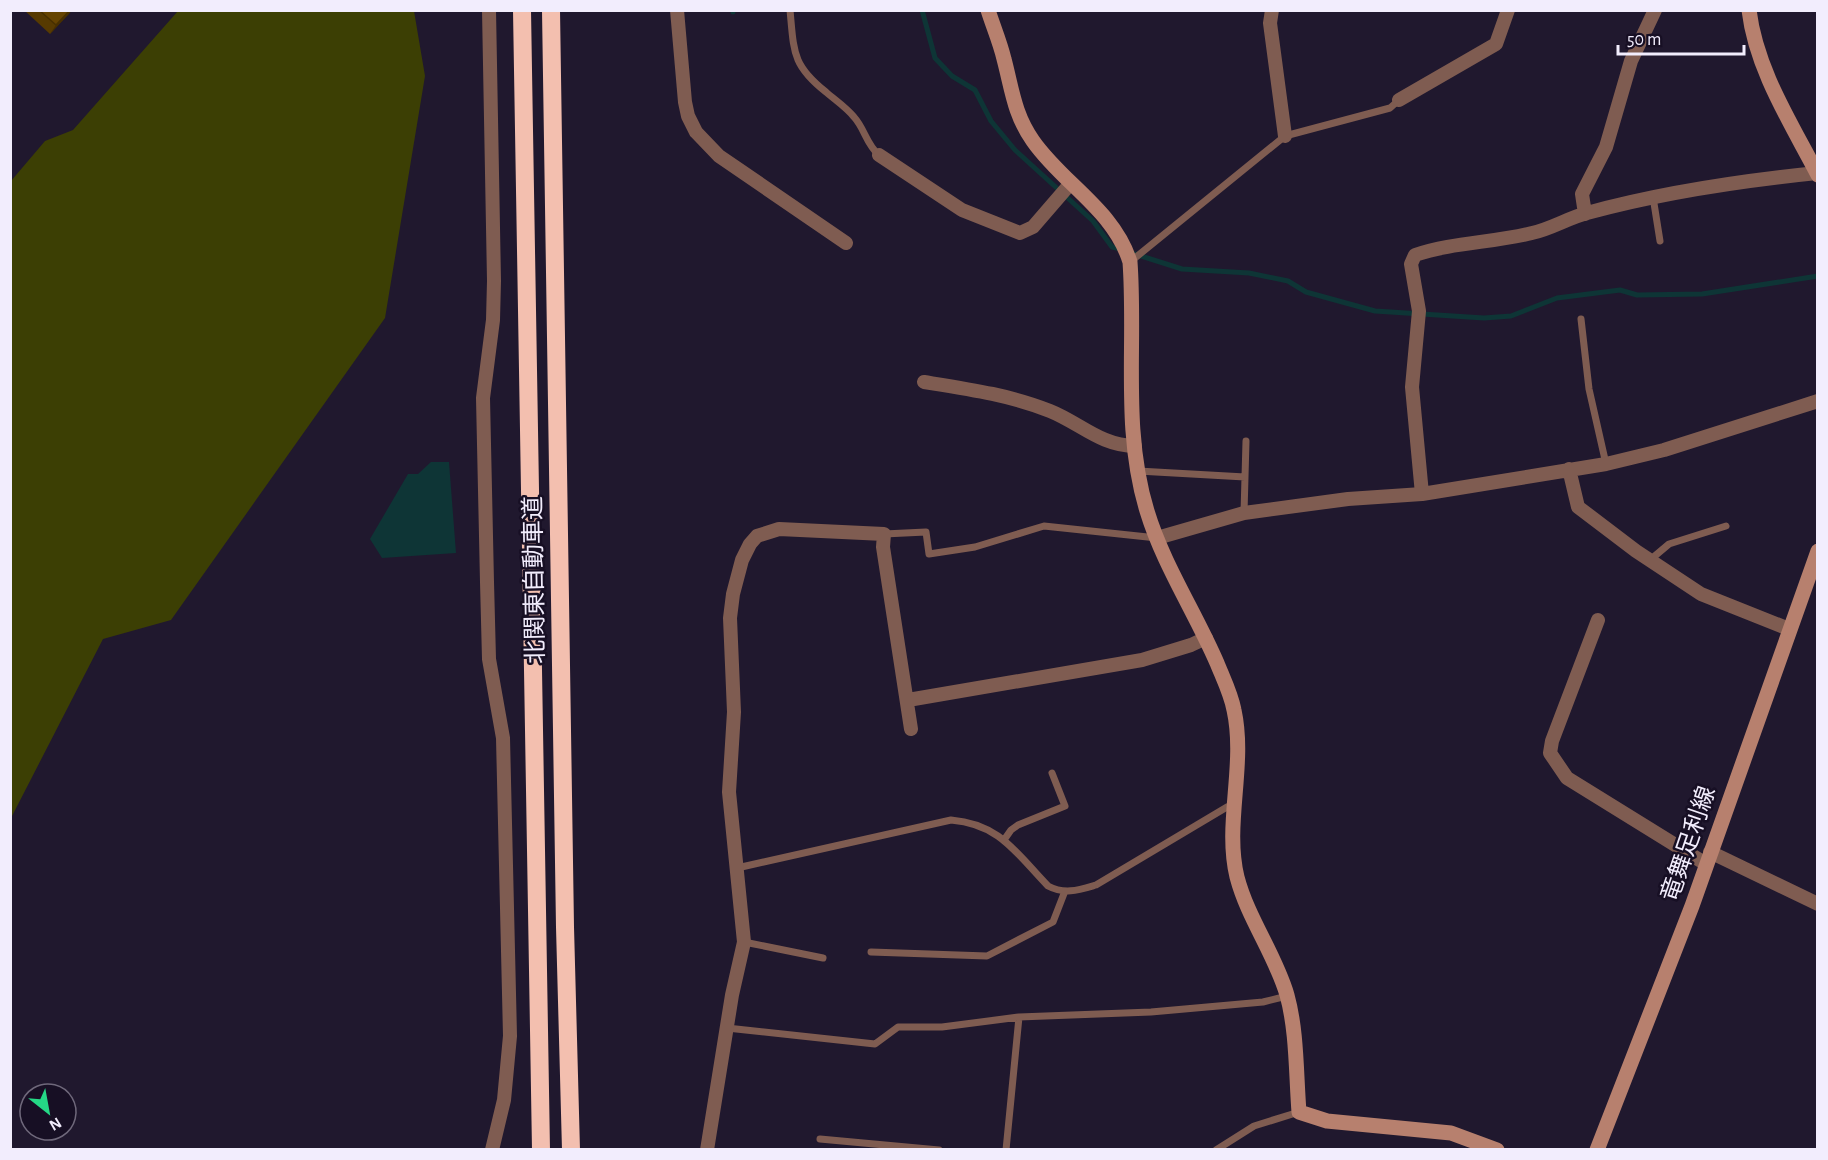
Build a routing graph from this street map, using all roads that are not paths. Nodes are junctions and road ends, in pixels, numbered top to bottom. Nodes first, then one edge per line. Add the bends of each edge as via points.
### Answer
1 (489, 10) edge
2 (522, 10) edge
3 (551, 10) edge
4 (676, 10) edge
5 (790, 10) edge
6 (988, 10) edge
7 (1272, 10) edge
8 (1508, 10) edge
9 (1656, 10) edge
10 (1749, 10) edge
11 (1399, 100) joint
12 (1285, 136) junction
13 (879, 155) joint
14 (1817, 174) edge
15 (1071, 183) junction
16 (1653, 197) junction
17 (1585, 214) junction
18 (1660, 241) dead end
19 (846, 243) dead end
20 (1130, 262) junction
21 (1581, 319) dead end
22 (924, 382) dead end
23 (1818, 401) edge
24 (1246, 441) dead end
25 (1135, 446) junction
26 (1606, 464) junction
27 (1569, 469) junction
28 (1138, 471) junction
29 (1245, 477) junction
30 (1422, 494) junction
31 (1244, 513) junction
32 (1726, 526) dead end
33 (884, 534) junction
34 (1157, 538) junction
35 (1816, 560) edge
36 (1650, 561) junction
37 (1598, 620) dead end
38 (1789, 629) junction
39 (1206, 638) junction
40 (908, 700) junction
41 (911, 729) dead end
42 (1052, 773) dead end
43 (1235, 805) junction
44 (1004, 840) junction
45 (1708, 858) junction
46 (736, 868) junction
47 (1065, 891) junction
48 (1818, 904) edge
49 (744, 942) junction
50 (871, 952) dead end
51 (823, 958) dead end
52 (1287, 996) junction
53 (1019, 1017) junction
54 (727, 1028) junction
55 (1299, 1112) junction
56 (820, 1139) dead end
57 (492, 1149) edge
58 (541, 1149) edge
59 (571, 1149) edge
60 (707, 1149) edge
61 (939, 1149) edge
62 (1006, 1149) edge
63 (1216, 1149) edge
64 (1497, 1149) edge
65 (1597, 1149) edge

1 - 57 street via 494,280 483,398 489,659 503,738 506,796 510,1036 504,1100
2 - 58 highway, 北関東自動車道
3 - 59 highway, 北関東自動車道
4 - 19 street via 685,102 696,132 719,156
5 - 13 lane via 794,49 802,72 852,114 869,146
6 - 15 street via 1020,120 1033,141
7 - 12 street via 1270,23
8 - 11 street via 1496,44
9 - 17 street via 1631,61 1606,147 1582,194
10 - 14 street via 1763,68
11 - 12 lane via 1390,108
12 - 20 lane
13 - 15 street via 954,206 1020,233 1033,227
14 - 16 street via 1728,182
15 - 20 street via 1118,233
16 - 17 street
16 - 18 lane
17 - 30 street via 1535,232 1442,246 1415,255 1411,264 1419,310 1412,387
20 - 25 street
21 - 26 lane via 1589,389
22 - 25 street via 1027,402 1054,412 1093,436 1122,446
23 - 26 street via 1664,450
24 - 29 lane
25 - 28 street
26 - 27 street
27 - 30 street
27 - 36 street via 1578,507
28 - 29 lane
28 - 34 street
29 - 31 lane
30 - 31 street
31 - 34 street
32 - 36 lane via 1669,544
33 - 34 lane via 926,532 929,554 975,547 1044,526
33 - 40 street
33 - 46 street via 779,529 757,536 742,560 730,618 734,712 729,792
34 - 39 street
35 - 38 street, 竜舞足利線
36 - 38 street via 1701,594
37 - 45 street via 1550,753 1567,778
38 - 45 street, 竜舞足利線
39 - 40 street via 1167,654 1118,665
39 - 43 street via 1237,723
40 - 41 street
42 - 44 lane via 1065,806 1018,825
43 - 47 lane via 1096,885 1076,892
43 - 52 street via 1237,876
44 - 46 lane via 987,827 951,820
44 - 47 lane via 1048,886
45 - 48 street
45 - 65 street, 竜舞足利線
46 - 49 street
47 - 50 lane via 1053,922 987,956
49 - 51 lane
49 - 54 street
52 - 53 lane via 1263,1002 1151,1012
52 - 55 street
53 - 54 lane via 898,1028 875,1044
53 - 62 lane
54 - 60 street
55 - 63 lane via 1254,1126
55 - 64 street via 1327,1121 1451,1133
56 - 61 lane

